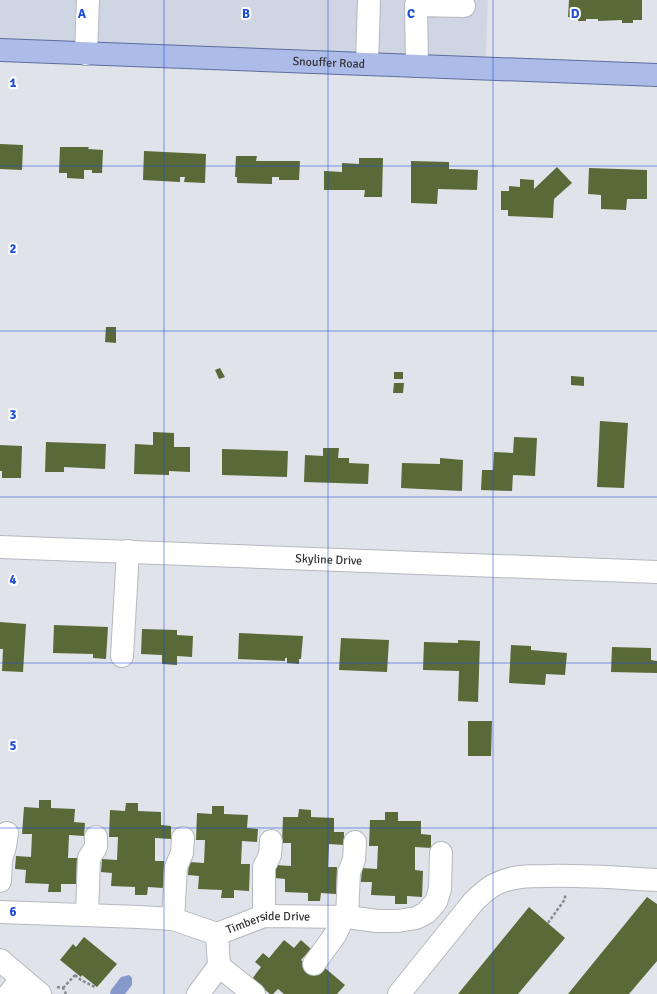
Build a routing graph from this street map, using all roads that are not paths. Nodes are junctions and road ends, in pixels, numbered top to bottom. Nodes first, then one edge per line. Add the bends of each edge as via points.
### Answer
1 (88, 0) edge
2 (369, 0) edge
3 (464, 6) dead end
4 (0, 50) edge
5 (86, 54) junction
6 (367, 64) junction
7 (417, 66) junction
8 (657, 74) edge
9 (0, 546) edge
10 (128, 551) junction
11 (657, 572) edge
12 (122, 656) dead end
13 (7, 833) dead end
14 (96, 837) dead end
15 (183, 838) dead end
16 (271, 841) dead end
17 (355, 842) dead end
18 (441, 853) dead end
19 (657, 880) edge
20 (0, 881) edge
21 (0, 912) edge
22 (87, 915) junction
23 (264, 916) junction
24 (343, 917) junction
25 (173, 919) junction
26 (217, 934) junction
27 (0, 960) edge
28 (314, 964) dead end
29 (219, 966) junction
30 (15, 986) edge
31 (40, 994) edge
32 (198, 994) edge
33 (254, 994) edge
34 (399, 994) edge

1 - 5 street
2 - 6 street
3 - 7 street via 416,5
4 - 5 main road, Snouffer Road
5 - 6 main road, Snouffer Road
6 - 7 main road, Snouffer Road
7 - 8 main road, Snouffer Road
9 - 10 street, Skyline Drive
10 - 11 street, Skyline Drive
10 - 12 street
13 - 20 street via 0,860
14 - 22 street via 96,847 89,858
15 - 25 street via 182,853 176,867
16 - 23 street via 270,855 264,868
17 - 24 street
18 - 24 street, Timberside Drive via 440,889 436,902 426,913 398,922
19 - 34 street via 565,875 519,877 495,884 474,901
21 - 22 street, Timberside Drive
22 - 25 street, Timberside Drive
23 - 24 street, Timberside Drive
23 - 26 street, Timberside Drive
24 - 28 street via 335,935
25 - 26 street, Timberside Drive
26 - 29 street
27 - 30 street
29 - 32 street
29 - 33 street
30 - 31 street

